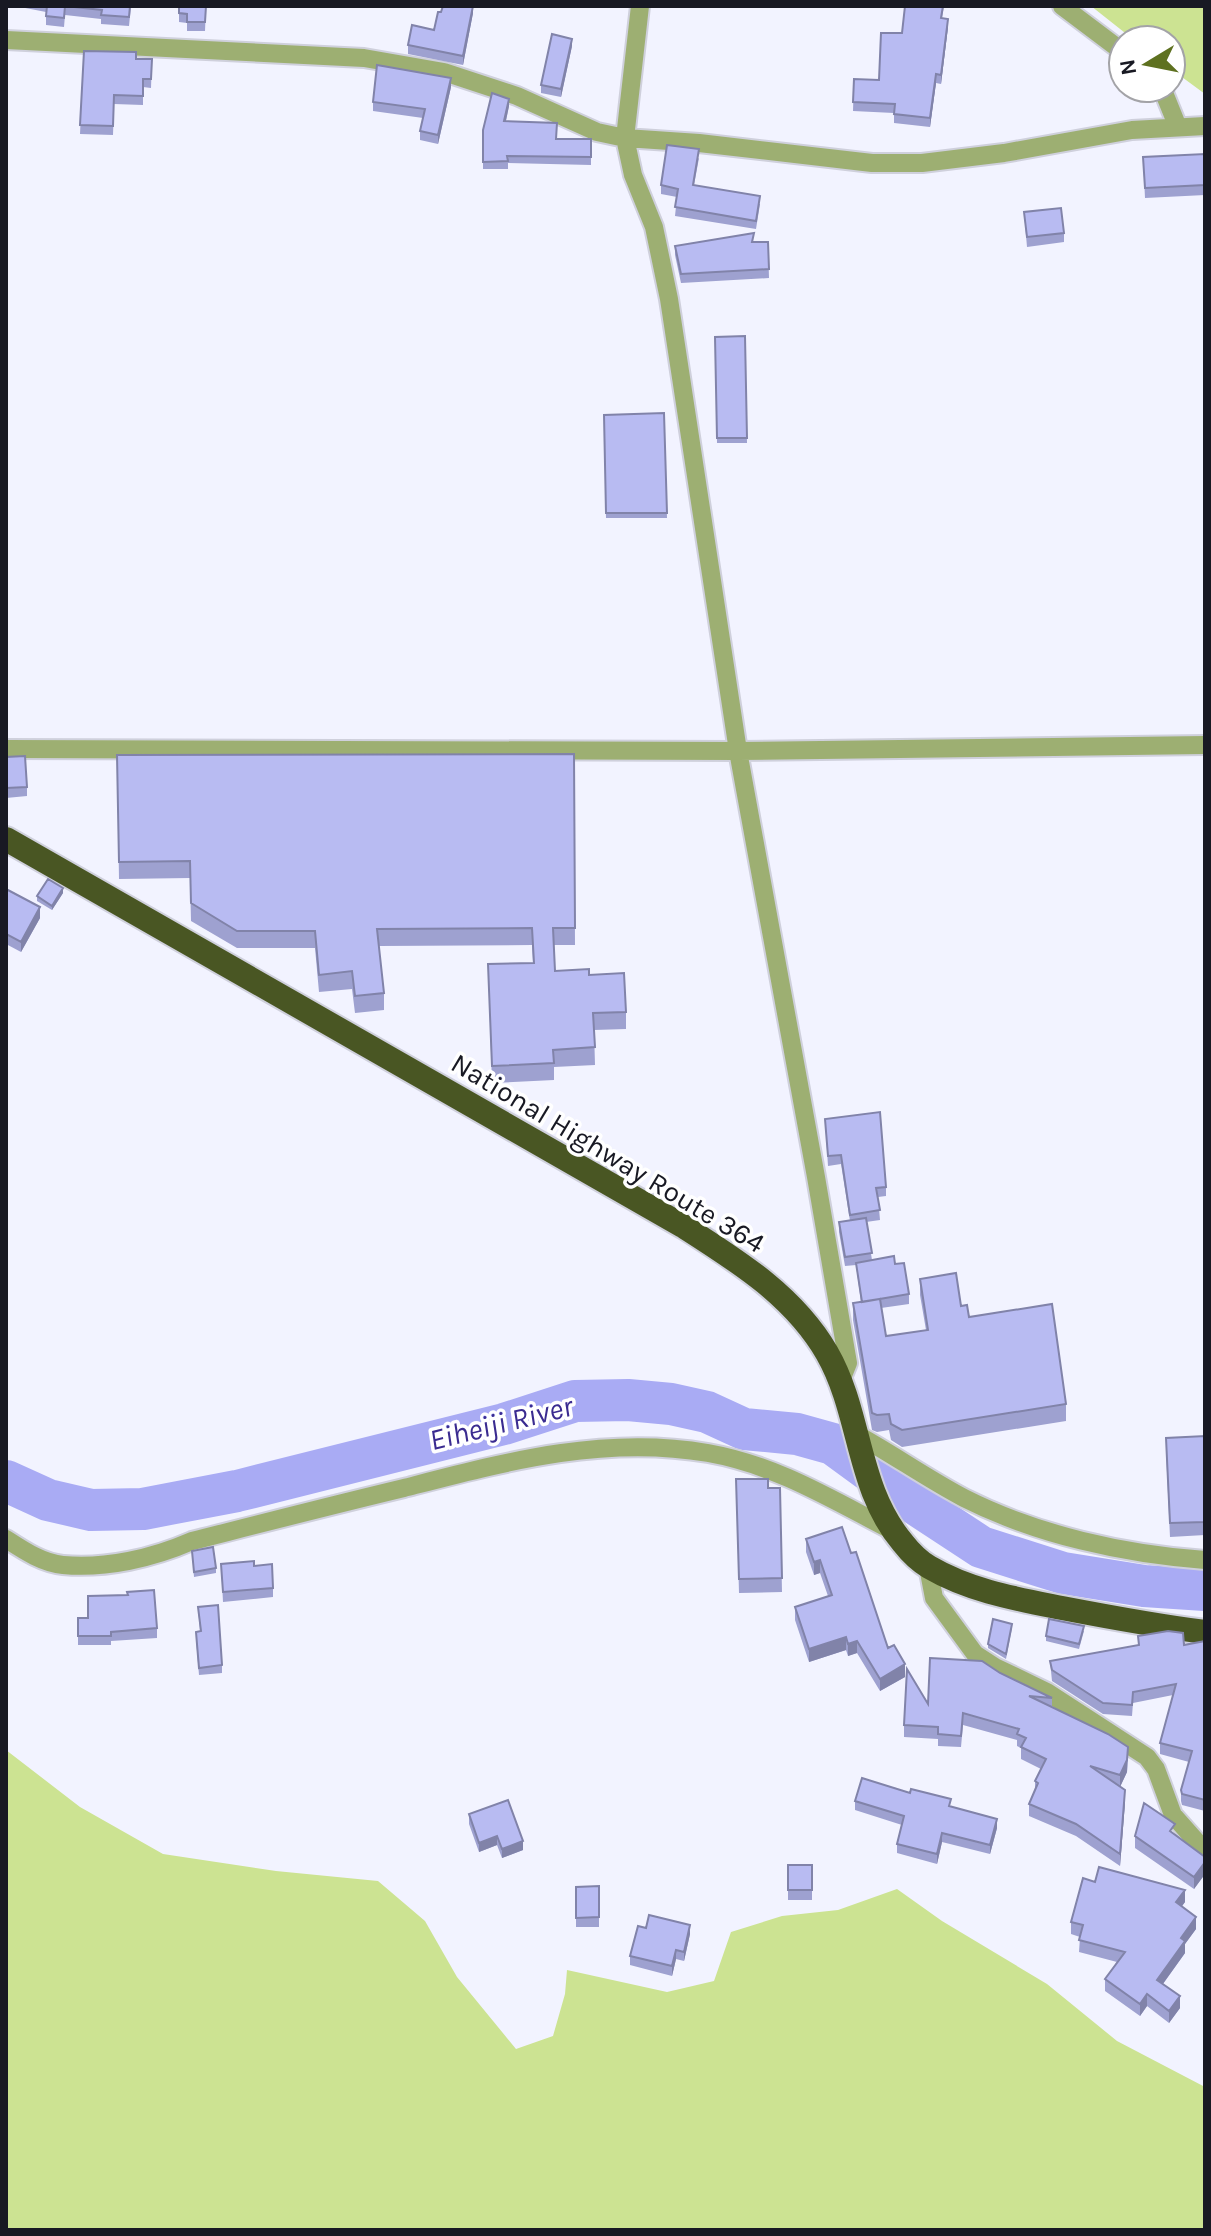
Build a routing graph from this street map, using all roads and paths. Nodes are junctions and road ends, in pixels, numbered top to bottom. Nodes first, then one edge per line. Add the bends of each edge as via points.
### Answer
1 (640, 6) edge
2 (1062, 6) edge
3 (6, 40) edge
4 (1107, 40) edge
5 (1168, 104) edge
6 (1177, 125) junction
7 (1205, 126) edge
8 (625, 138) junction
9 (1205, 745) edge
10 (6, 749) edge
11 (738, 751) junction
12 (6, 839) edge
13 (840, 1383) junction
14 (855, 1437) junction
15 (886, 1522) junction
16 (6, 1539) edge
17 (1205, 1560) edge
18 (928, 1567) junction
19 (1205, 1632) edge
20 (1205, 1851) edge

1 - 8 street
2 - 4 street
3 - 8 street via 364,58 444,72
5 - 6 street
6 - 7 street
6 - 8 street via 922,163 872,163
8 - 11 street via 654,227 669,299
9 - 11 street
10 - 11 street
11 - 13 street via 844,1338 848,1363
12 - 13 highway, National Highway Route 364 via 739,1261 806,1323
13 - 14 highway, National Highway Route 364
14 - 15 highway, National Highway Route 364
14 - 17 street via 965,1498 1019,1521 1158,1557
15 - 16 street via 789,1476 709,1453 642,1446 524,1459 108,1564 61,1565 27,1554
15 - 18 highway, National Highway Route 364
18 - 19 highway, National Highway Route 364 via 1000,1595
18 - 20 street via 934,1598 975,1654 1047,1692 1147,1757 1173,1815

